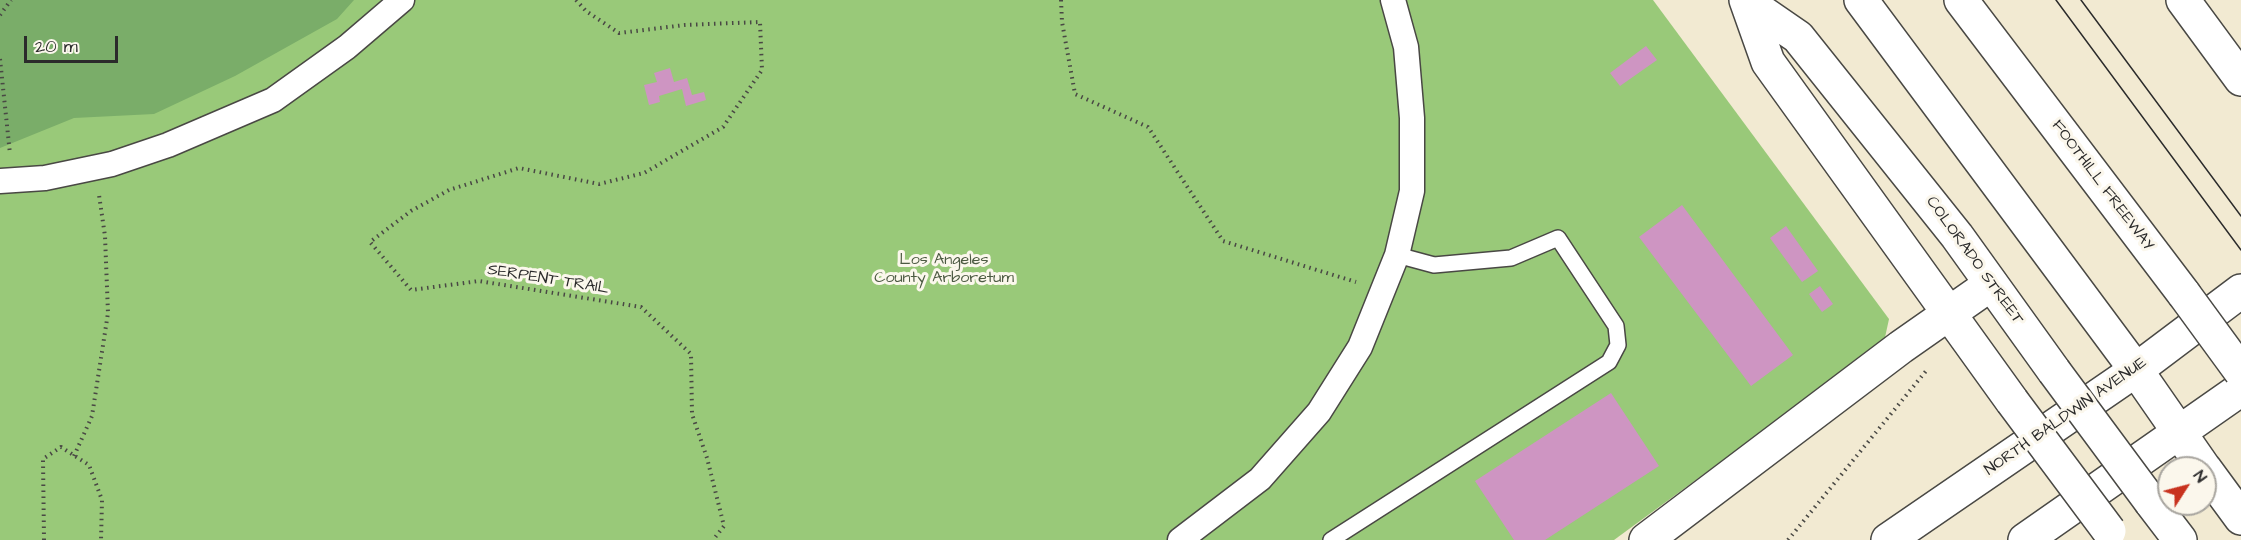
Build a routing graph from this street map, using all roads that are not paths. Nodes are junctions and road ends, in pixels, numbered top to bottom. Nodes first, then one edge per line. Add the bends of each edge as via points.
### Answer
1 (402, 0) edge
2 (1393, 0) edge
3 (1861, 0) edge
4 (1961, 0) edge
5 (2184, 0) edge
6 (1746, 1) edge
7 (2241, 79) edge
8 (6, 181) edge
9 (1397, 255) junction
10 (1990, 284) junction
11 (2241, 291) edge
12 (1948, 314) junction
13 (2136, 370) junction
14 (2241, 372) edge
15 (2241, 389) edge
16 (2180, 433) junction
17 (2196, 456) edge
18 (2217, 485) edge
19 (2241, 518) edge
20 (2112, 536) edge
21 (1180, 540) edge
22 (1331, 540) edge
23 (1646, 540) edge
24 (1888, 540) edge
25 (2025, 540) edge
26 (2180, 540) edge

1 - 8 street via 347,47 273,100 168,145 96,167 45,178
2 - 9 street via 1406,48 1412,118 1412,191
3 - 13 main road
4 - 14 main road, FOOTHILL FREEWAY, bridge
5 - 7 main road
6 - 10 main road, COLORADO STREET via 1798,37 1910,174
6 - 12 main road, COLORADO STREET via 1768,62
9 - 21 street via 1360,347 1319,412 1260,479
9 - 22 lane via 1434,265 1511,258 1558,238 1616,326 1618,345 1609,362
10 - 12 main road
10 - 26 main road, COLORADO STREET, bridge
11 - 13 main road, NORTH BALDWIN AVENUE
12 - 20 main road, COLORADO STREET, bridge
12 - 23 main road
13 - 16 main road
13 - 24 main road, NORTH BALDWIN AVENUE
15 - 16 main road
16 - 17 main road
16 - 25 main road
18 - 19 main road

